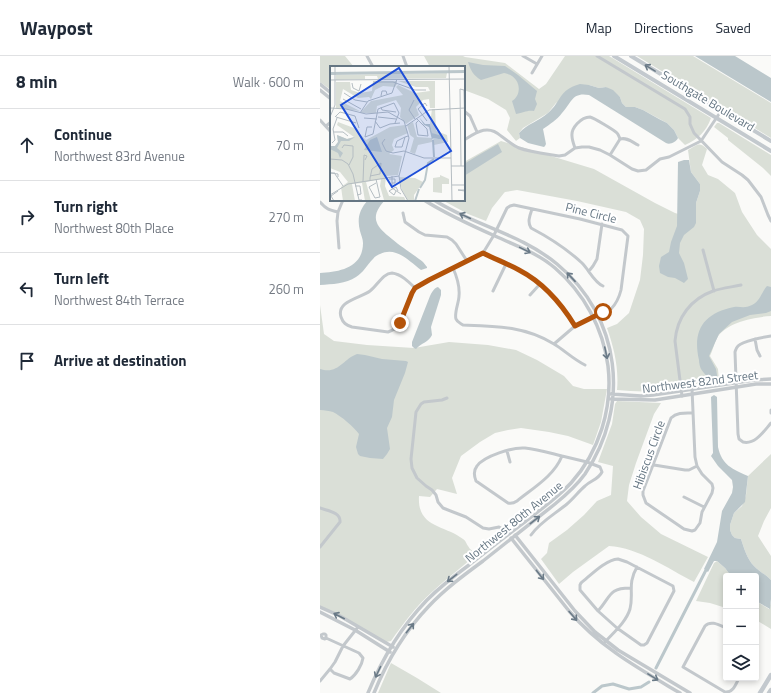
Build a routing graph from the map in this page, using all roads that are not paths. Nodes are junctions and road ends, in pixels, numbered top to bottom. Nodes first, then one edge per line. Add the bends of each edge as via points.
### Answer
1 (367, 56) edge
2 (402, 56) edge
3 (523, 56) edge
4 (542, 56) edge
5 (597, 56) edge
6 (614, 56) edge
7 (631, 56) edge
8 (537, 64) junction
9 (372, 66) edge
10 (407, 66) edge
11 (532, 73) dead end
12 (320, 84) edge
13 (320, 90) edge
14 (330, 92) edge
15 (330, 98) edge
16 (721, 111) junction
17 (465, 112) edge
18 (716, 118) junction
19 (320, 120) edge
20 (330, 123) edge
21 (326, 126) junction
22 (330, 131) edge
23 (477, 132) junction
24 (465, 139) edge
25 (620, 139) junction
26 (701, 141) junction
27 (771, 141) edge
28 (638, 145) dead end
29 (575, 148) junction
30 (771, 151) edge
31 (610, 155) junction
32 (343, 201) edge
33 (426, 201) edge
34 (436, 201) edge
35 (320, 202) edge
36 (532, 209) junction
37 (338, 212) junction
38 (403, 213) dead end
39 (771, 221) edge
40 (602, 224) junction
41 (496, 230) junction
42 (494, 236) junction
43 (339, 248) dead end
44 (703, 250) dead end
45 (483, 253) junction
46 (467, 261) junction
47 (506, 264) junction
48 (453, 268) junction
49 (589, 270) junction
50 (540, 284) junction
51 (741, 285) dead end
52 (603, 286) dead end
53 (415, 288) junction
54 (494, 291) dead end
55 (714, 291) junction
56 (530, 295) dead end
57 (598, 315) junction
58 (593, 317) junction
59 (575, 326) junction
60 (771, 336) edge
61 (755, 339) junction
62 (554, 344) junction
63 (760, 356) dead end
64 (584, 365) dead end
65 (771, 379) edge
66 (771, 384) edge
67 (736, 385) junction
68 (693, 392) junction
69 (682, 393) junction
70 (609, 394) junction
71 (614, 394) junction
72 (446, 398) dead end
73 (608, 399) junction
74 (613, 399) junction
75 (693, 413) junction
76 (771, 423) edge
77 (743, 442) junction
78 (742, 448) dead end
79 (506, 451) junction
80 (562, 456) junction
81 (510, 462) dead end
82 (587, 462) junction
83 (592, 463) junction
84 (654, 465) junction
85 (697, 466) junction
86 (684, 497) dead end
87 (704, 507) junction
88 (320, 508) edge
89 (510, 533) junction
90 (516, 535) junction
91 (531, 536) dead end
92 (511, 539) junction
93 (320, 547) edge
94 (637, 567) junction
95 (630, 588) junction
96 (320, 607) edge
97 (598, 611) junction
98 (320, 612) edge
99 (723, 627) edge
100 (356, 628) junction
101 (617, 628) junction
102 (326, 638) dead end
103 (606, 641) junction
104 (603, 644) junction
105 (343, 646) junction
106 (391, 646) junction
107 (395, 649) junction
108 (388, 651) junction
109 (393, 654) junction
110 (330, 669) junction
111 (771, 675) edge
112 (320, 679) edge
113 (737, 681) edge
114 (771, 690) edge
115 (368, 693) edge
116 (374, 693) edge
117 (680, 693) edge
118 (690, 693) edge
119 (728, 693) edge
120 (760, 693) edge
121 (769, 693) edge

1 - 9 street
2 - 10 street
3 - 8 street
4 - 8 street
5 - 26 street via 686,109 694,133
6 - 18 main road, Southgate Boulevard
16 -> 7 main road, Southgate Boulevard
8 - 11 street
12 - 14 street
13 - 15 street
16 - 18 street
16 - 27 main road, Southgate Boulevard
17 - 23 street via 470,116
18 - 26 street
18 - 30 main road, Southgate Boulevard
19 - 21 street
20 - 21 street
21 - 22 street
23 - 24 street
23 - 29 street via 492,130 519,148 559,156
25 - 28 street via 624,137
25 - 29 street via 617,133 595,118 585,118 572,132
25 - 31 street
26 - 31 street via 660,159 646,170 632,169
26 - 39 street via 722,162 748,180 760,197
29 - 31 street via 589,147
32 - 37 street
33 - 42 street, Northwest 80th Avenue
41 -> 34 street, Northwest 80th Avenue
35 - 37 street via 324,207
36 - 40 street, Pine Circle
36 - 41 street, Pine Circle via 510,206
36 - 49 street via 529,222 531,228 556,242
37 - 43 street
38 - 46 street via 405,222 419,232 452,240
40 - 49 street via 597,259
40 - 57 street, Pine Circle via 622,230 628,236 619,298 611,309
41 - 42 street
57 -> 41 street, Northwest 80th Avenue via 579,286 557,264 534,248
42 - 45 street
42 -> 58 street, Northwest 80th Avenue via 528,250 554,267 579,294
44 - 55 street
45 - 46 street
45 - 47 street
46 - 48 street
47 - 50 street
47 - 54 street
48 - 53 street
48 - 62 street via 459,288 455,314 458,323 527,331
49 - 52 street
50 - 56 street
50 - 59 street via 561,304
51 - 55 street
53 - 53 street via 398,274 388,274 371,290 346,302 340,314 344,323 352,328 393,331
55 - 69 street via 693,303 684,312 678,325 676,346
57 - 58 street
57 - 71 street, Northwest 80th Avenue via 611,352
58 - 59 street
58 -> 70 street, Northwest 80th Avenue via 606,354
59 - 62 street
60 - 61 street
61 - 63 street
61 - 67 street via 736,348
62 - 64 street
65 - 67 street, Northwest 82nd Street
66 - 67 street, Northwest 82nd Street
67 - 68 street, Northwest 82nd Street
67 - 77 street via 738,434
68 - 69 street, Northwest 82nd Street
68 - 75 street
69 - 71 street, Northwest 82nd Street via 653,396
69 - 74 street, Northwest 82nd Street via 655,400
70 - 71 street, Northwest 82nd Street
70 - 73 street, Northwest 80th Avenue
71 - 74 street, Northwest 80th Avenue
72 - 89 street via 424,402 416,412 412,468 417,478 436,495 443,508 466,517 483,528 499,527
73 - 74 street, Northwest 82nd Street
73 - 82 street, Northwest 80th Avenue via 599,438
74 - 83 street, Northwest 80th Avenue via 608,425
75 - 84 street, Hibiscus Circle via 677,414 671,418
75 - 85 street
76 - 77 street via 756,440
77 - 78 street
79 - 80 street via 523,448
79 - 80 street via 481,461 475,468 474,477 476,481 511,503 548,476
79 - 81 street
80 - 82 street
82 - 83 street
82 - 89 street, Northwest 80th Avenue via 561,493
90 -> 83 street, Northwest 80th Avenue via 564,497 584,476
83 - 91 street via 602,469 599,478 584,486 569,503 537,527
84 - 85 street via 684,470
84 - 87 street, Hibiscus Circle via 643,491 646,503 688,531 696,530
85 - 87 street, Hibiscus Circle via 712,484 712,493
86 - 87 street
88 - 93 street via 340,516 340,522
89 - 90 street
89 - 92 street
89 -> 106 street, Northwest 80th Avenue via 441,587 416,612
90 - 92 street, Northwest 80th Avenue
90 - 103 street via 575,611
92 -> 104 street via 577,621
107 -> 92 street, Northwest 80th Avenue via 430,605
94 - 95 street
94 - 97 street via 618,559 614,560 581,583 581,592
94 - 101 street via 673,586 674,591 644,645
95 - 97 street via 613,591
95 - 101 street via 631,601 628,613
100 -> 96 street via 340,616
97 - 101 street
98 - 100 street
99 - 119 street via 708,623 683,667
100 - 105 street
100 - 106 street
100 - 108 street
101 - 103 street
102 - 105 street
103 - 104 street
103 - 118 street
104 -> 117 street
105 - 110 street
105 - 110 street via 359,653 363,658 362,662 350,679
106 - 107 street
106 - 108 street, Northwest 80th Avenue
107 - 109 street, Northwest 80th Avenue
108 - 109 street
108 -> 115 street, Northwest 80th Avenue
109 - 116 street, Northwest 80th Avenue
110 - 112 street
111 - 120 main road
113 - 119 street
114 - 121 main road

